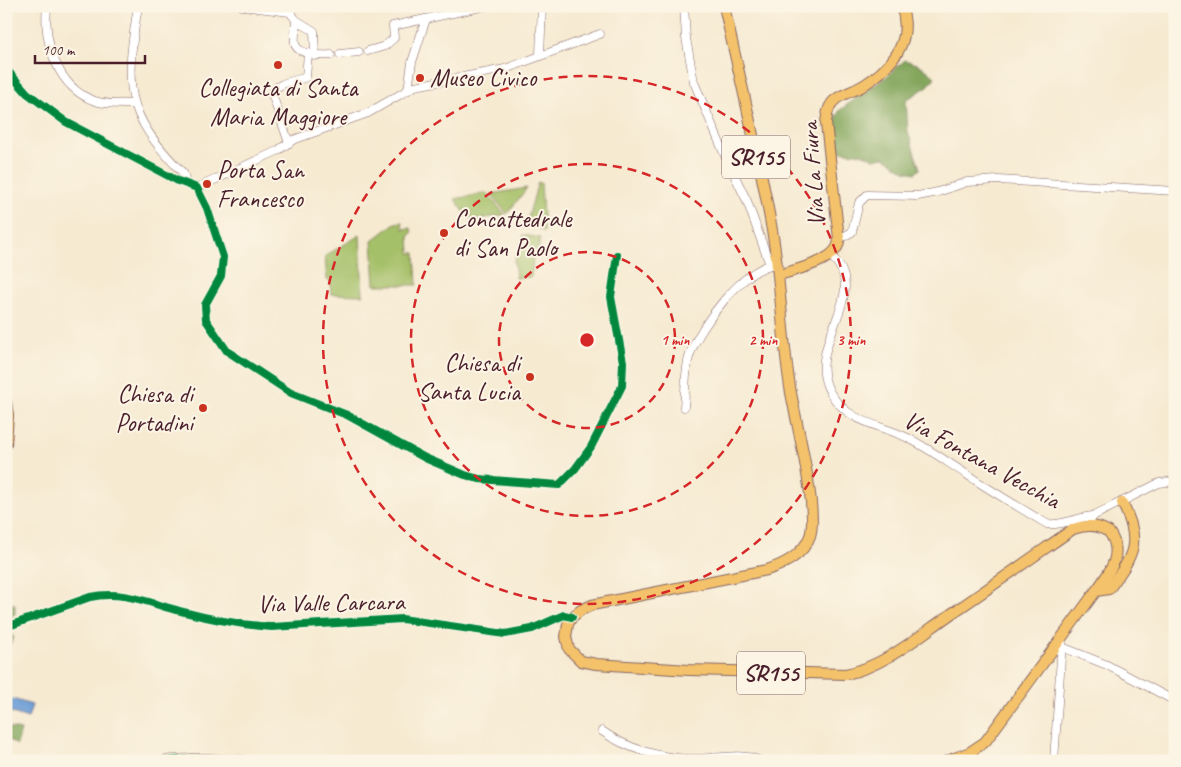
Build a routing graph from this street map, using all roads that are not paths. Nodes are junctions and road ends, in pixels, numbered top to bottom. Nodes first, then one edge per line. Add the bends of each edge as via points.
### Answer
1 (46, 6) edge
2 (138, 6) edge
3 (242, 6) edge
4 (542, 6) edge
5 (684, 6) edge
6 (724, 6) edge
7 (901, 6) edge
8 (481, 8) edge
9 (290, 9) edge
10 (426, 19) junction
11 (296, 20) junction
12 (600, 34) dead end
13 (368, 51) dead end
14 (358, 52) dead end
15 (340, 54) dead end
16 (312, 55) junction
17 (330, 55) dead end
18 (540, 55) junction
19 (6, 69) edge
20 (409, 88) junction
21 (134, 104) junction
22 (289, 143) junction
23 (182, 182) junction
24 (197, 188) junction
25 (1175, 191) edge
26 (839, 239) junction
27 (617, 255) dead end
28 (831, 256) junction
29 (774, 265) junction
30 (779, 275) junction
31 (6, 402) edge
32 (684, 407) dead end
33 (6, 444) edge
34 (1175, 481) edge
35 (1122, 503) junction
36 (1094, 516) junction
37 (1086, 525) junction
38 (1096, 591) junction
39 (572, 617) junction
40 (6, 627) edge
41 (1061, 643) junction
42 (1175, 701) edge
43 (602, 731) dead end
44 (166, 761) edge
45 (242, 761) edge
46 (760, 761) edge
47 (947, 761) edge
48 (1054, 761) edge

1 - 21 street via 48,43 68,82 93,100
2 - 21 street via 129,62
3 - 9 street
4 - 18 street
5 - 29 street via 694,82
6 - 29 main road, SR155
7 - 26 main road, Via La Fiura via 904,43 895,58 864,86 835,99 828,109 826,123
8 - 10 street
9 - 11 street
10 - 13 street via 393,26 394,38 390,43
10 - 20 street via 412,62
11 - 16 street via 296,46
11 - 16 street via 316,34
12 - 18 street
14 - 15 street
16 - 17 street
16 - 22 street via 306,77 279,85 273,92
18 - 20 street via 505,69
19 - 23 street via 27,93 66,122
20 - 22 street via 368,113
21 - 23 street via 149,133 183,172 185,179
22 - 24 street
23 - 24 street
24 - 27 street via 221,246 223,267 205,305 206,320 227,351 291,393 347,415 425,458 471,477 554,486 563,483 591,447 622,386 623,362 611,297
25 - 26 street via 998,180 967,182 918,196 868,195 859,203 852,232
26 - 28 main road, Via La Fiura via 838,249
28 - 30 main road, Via La Fiura
28 - 36 street, Via Fontana Vecchia via 844,271 846,283 845,296 826,346 825,379 842,408 861,420 908,438 1047,524
29 - 30 main road, SR155
29 - 32 street via 741,284 703,328 687,366
30 - 39 main road, SR155 via 790,385 812,508 810,536 803,548 782,565 767,570 592,605
31 - 33 main road
34 - 35 street via 1159,483
35 - 36 street
35 - 38 main road via 1130,518 1135,544 1125,567 1109,589
36 - 37 street
37 - 38 main road via 1109,532 1116,549 1112,569
37 - 39 main road, SR155 via 1073,529 876,663 862,671 846,674 699,671 580,661 569,649 566,637
38 - 41 main road
39 - 40 street, Via Valle Carcara via 564,615 532,629 505,634 402,619 272,627 180,611 130,596 104,594
41 - 42 street
41 - 47 main road via 985,742
41 - 48 street
43 - 46 street via 654,755 691,759 750,757
44 - 45 main road

